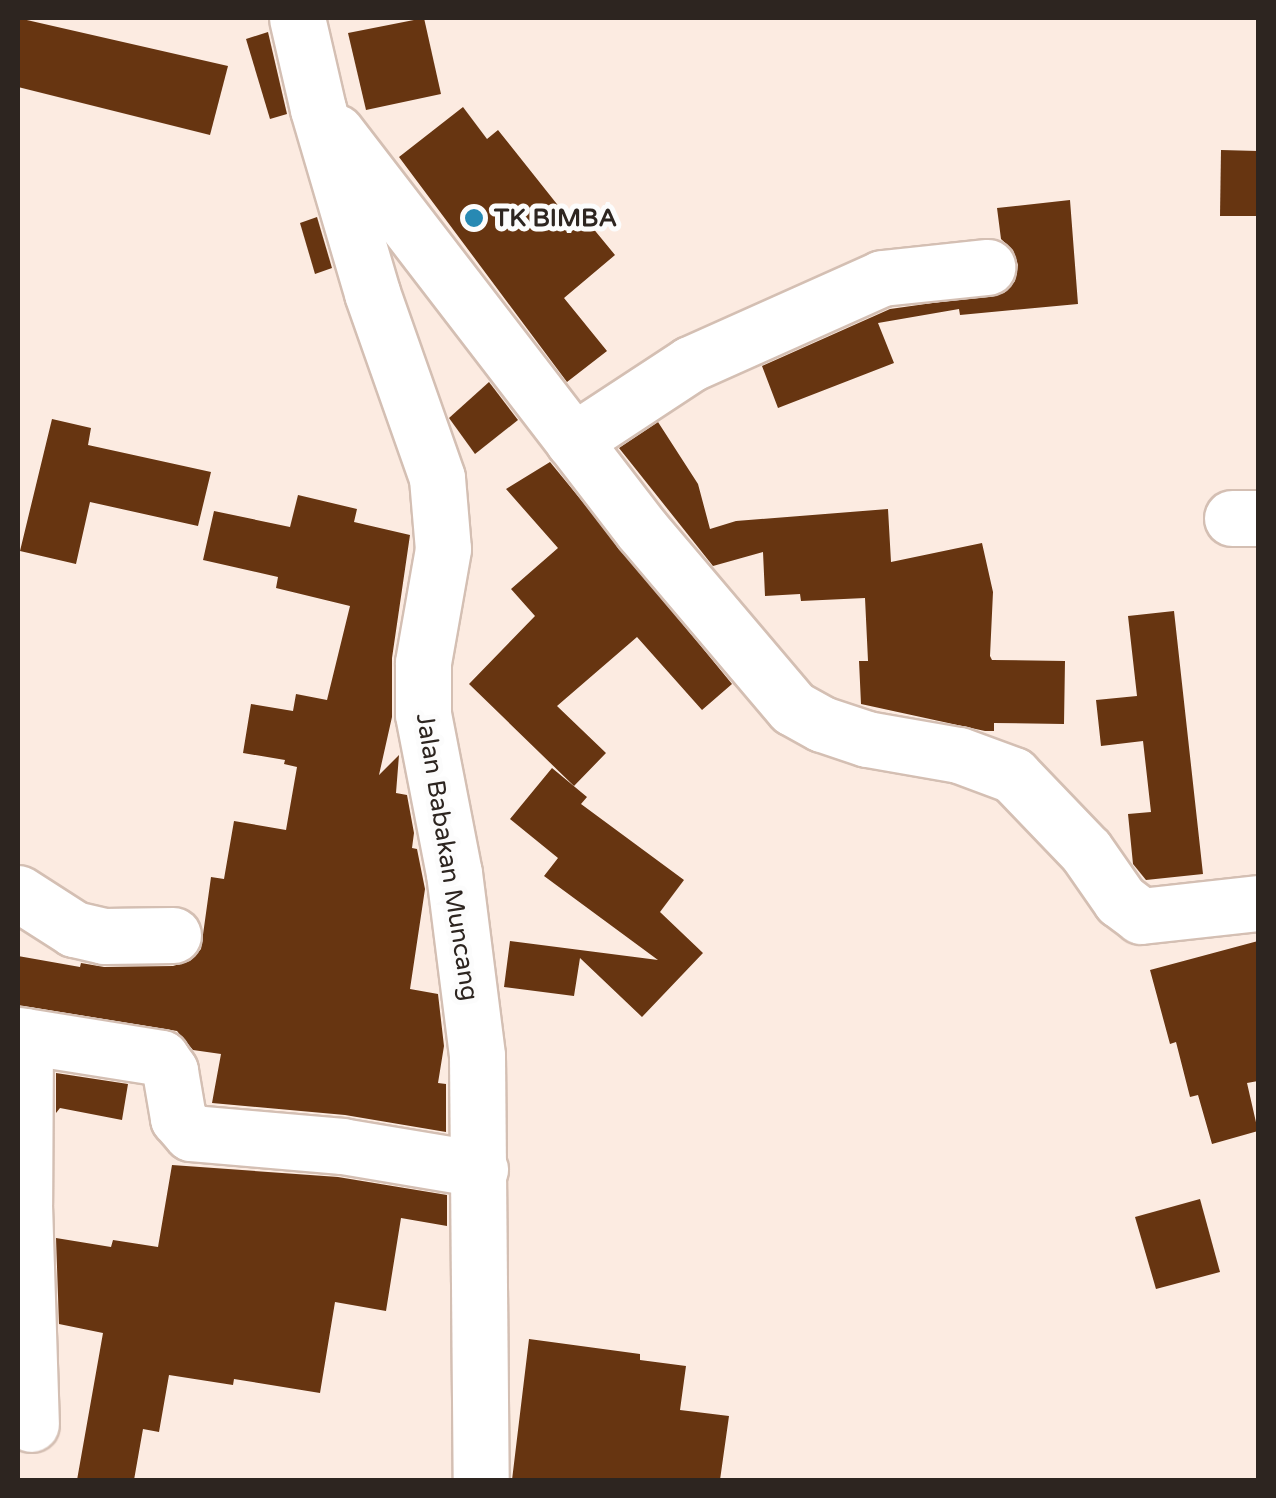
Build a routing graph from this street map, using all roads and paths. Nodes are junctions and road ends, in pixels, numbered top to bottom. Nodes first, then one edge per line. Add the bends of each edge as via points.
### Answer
1 (297, 18) edge
2 (318, 109) junction
3 (987, 267) dead end
4 (573, 441) junction
5 (18, 893) edge
6 (1258, 903) edge
7 (173, 936) dead end
8 (21, 1036) edge
9 (480, 1169) junction
10 (21, 1204) edge
11 (31, 1424) dead end
12 (481, 1480) edge

1 - 2 street, Jalan Babakan Muncang
2 - 4 street
2 - 9 street, Jalan Babakan Muncang via 372,294 437,478 443,549 423,663 423,714 464,939
3 - 4 street via 882,278 690,364
4 - 6 street via 717,624 794,708 867,739 959,756 1012,775 1141,916
5 - 7 street via 74,929
8 - 9 street via 162,1058 178,1118 191,1133 342,1146
8 - 10 street
9 - 12 street, Jalan Babakan Muncang
10 - 11 street

